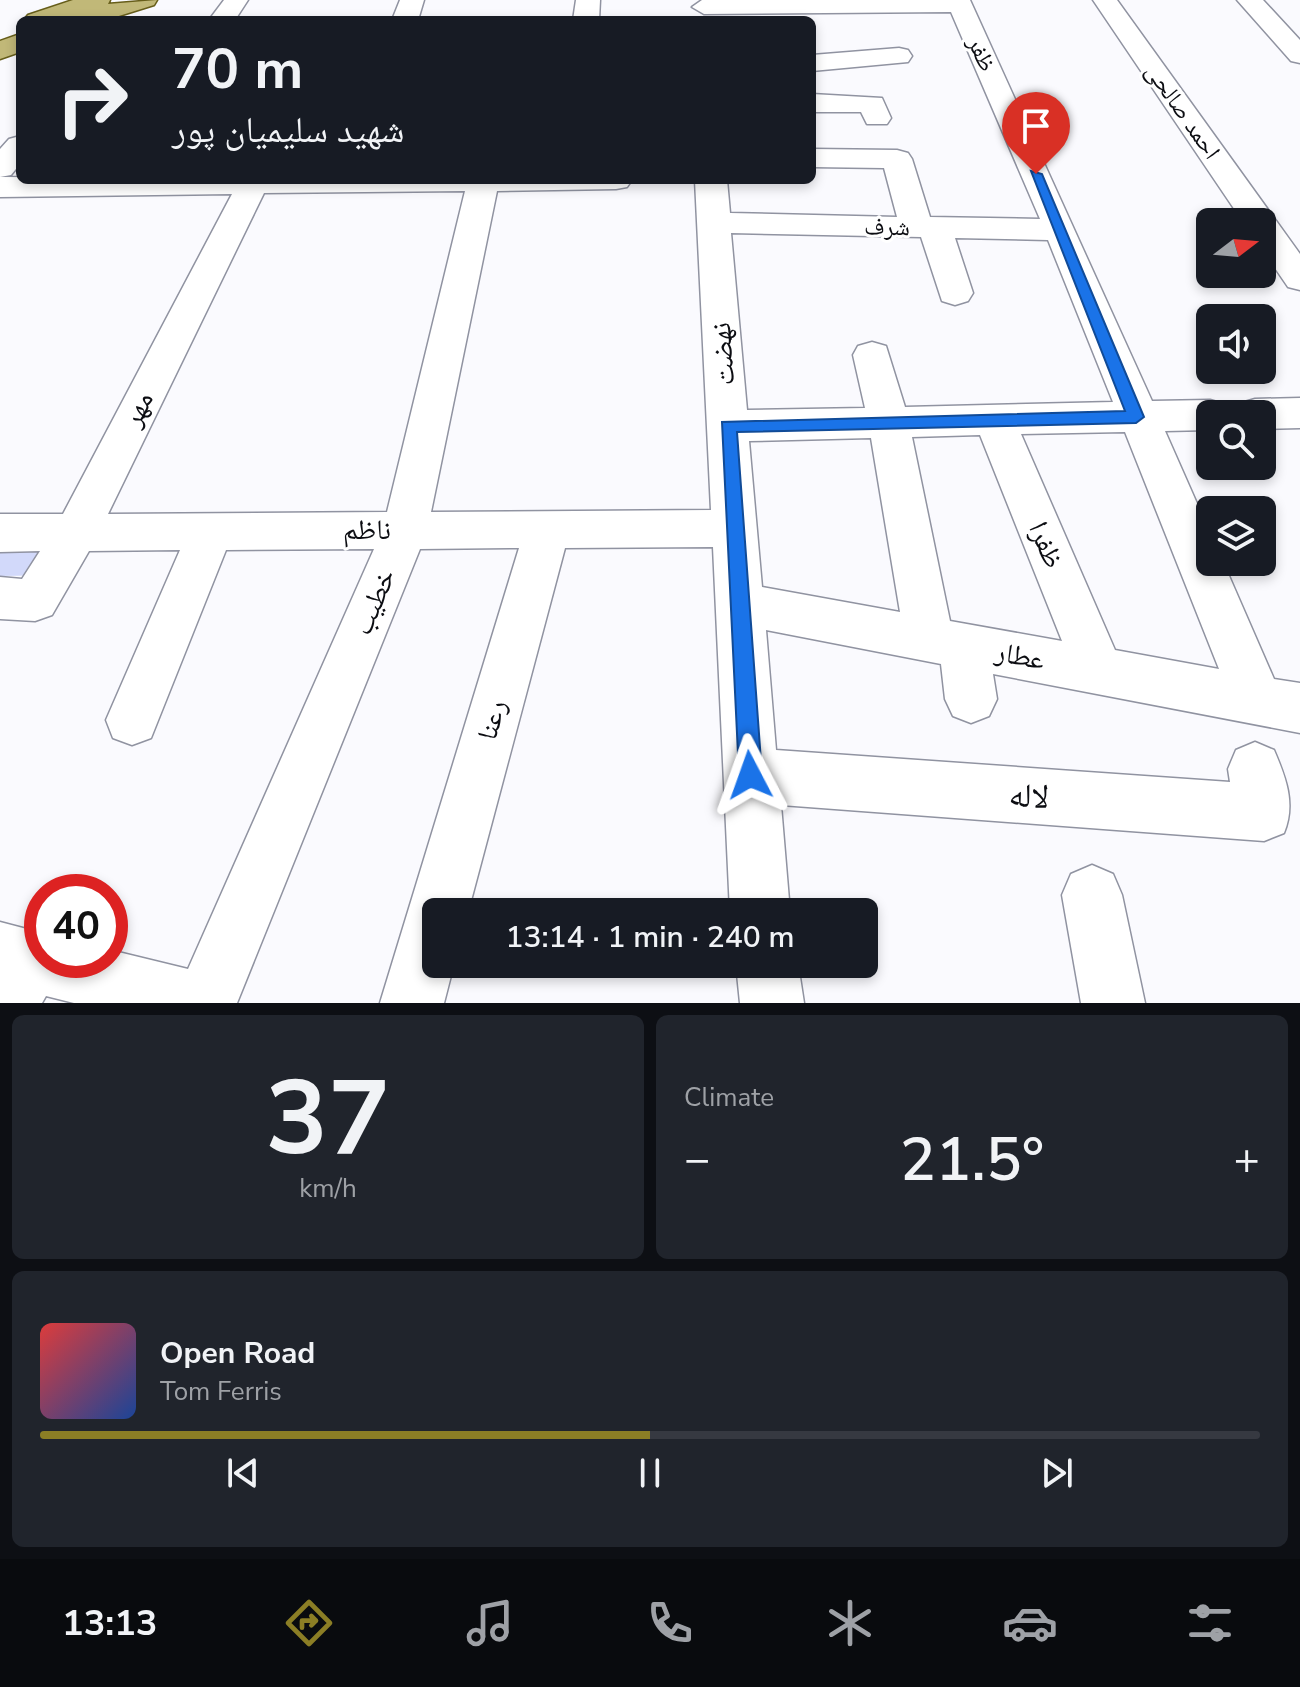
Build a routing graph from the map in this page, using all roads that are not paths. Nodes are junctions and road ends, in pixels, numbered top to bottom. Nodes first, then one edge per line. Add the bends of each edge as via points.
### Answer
1 (98, 0) edge
2 (145, 0) edge
3 (1105, 0) edge
4 (1249, 0) edge
5 (959, 2) edge
6 (875, 3) edge
7 (704, 9) edge
8 (49, 16) edge
9 (93, 16) edge
10 (1300, 55) edge
11 (899, 56) dead end
12 (816, 63) edge
13 (816, 103) edge
14 (877, 118) dead end
15 (16, 150) edge
16 (816, 158) edge
17 (0, 168) edge
18 (93, 184) edge
19 (253, 184) edge
20 (483, 184) edge
21 (13, 188) edge
22 (713, 202) edge
23 (1251, 208) edge
24 (0, 221) edge
25 (926, 228) junction
26 (1061, 230) junction
27 (1276, 245) edge
28 (1300, 279) edge
29 (955, 293) dead end
30 (872, 355) dead end
31 (1300, 413) edge
32 (1276, 414) edge
33 (1196, 415) edge
34 (1136, 417) junction
35 (994, 420) junction
36 (889, 422) junction
37 (728, 426) junction
38 (734, 528) junction
39 (547, 529) junction
40 (405, 530) junction
41 (211, 531) junction
42 (76, 532) junction
43 (0, 533) edge
44 (0, 598) edge
45 (739, 604) junction
46 (946, 642) junction
47 (1099, 671) junction
48 (971, 699) dead end
49 (1278, 704) edge
50 (132, 720) dead end
51 (1255, 769) dead end
52 (750, 775) junction
53 (1092, 895) dead end
54 (442, 898) edge
55 (759, 898) edge
56 (422, 968) edge
57 (13, 972) edge
58 (769, 978) edge
59 (122, 994) edge
60 (197, 1003) edge
61 (205, 1003) edge
62 (412, 1003) edge
63 (772, 1003) edge
64 (1113, 1003) edge

1 - 8 main road
2 - 9 main road
3 - 23 street, احمد صالحی
4 - 10 street
5 - 6 street
5 - 26 street, ظفر
6 - 7 street
11 - 12 street
13 - 14 street via 872,104
15 - 17 street
16 - 25 street via 897,159
18 - 21 street
19 - 42 street, مهر
20 - 40 street, خطیب
21 - 24 street
22 - 25 street, شرف
22 - 37 street, نهضت
25 - 26 street, شرف
25 - 29 street
26 - 34 street, ظفر
27 - 28 street, احمد صالحی
30 - 36 street
31 - 32 street
33 - 34 street
34 - 35 street
34 - 49 street, ظفر
35 - 36 street
35 - 47 street, ظفرا
36 - 37 street
36 - 46 street
37 - 38 street, نهضت
38 - 39 street, ناظم
38 - 45 street, نهضت
39 - 40 street, ناظم
39 - 54 street, رعنا
40 - 41 street, ناظم
40 - 61 street, خطیب
41 - 42 street, ناظم
41 - 50 street
42 - 43 street, ناظم
42 - 44 street, مهر via 35,600
45 - 46 street, عطار
45 - 52 street, نهضت
46 - 47 street, عطار
46 - 48 street
47 - 49 street, عطار
51 - 52 street, لاله via 1264,813
52 - 55 street, نهضت
53 - 64 street
56 - 62 street, رعنا
57 - 59 street
58 - 63 street
59 - 60 street

